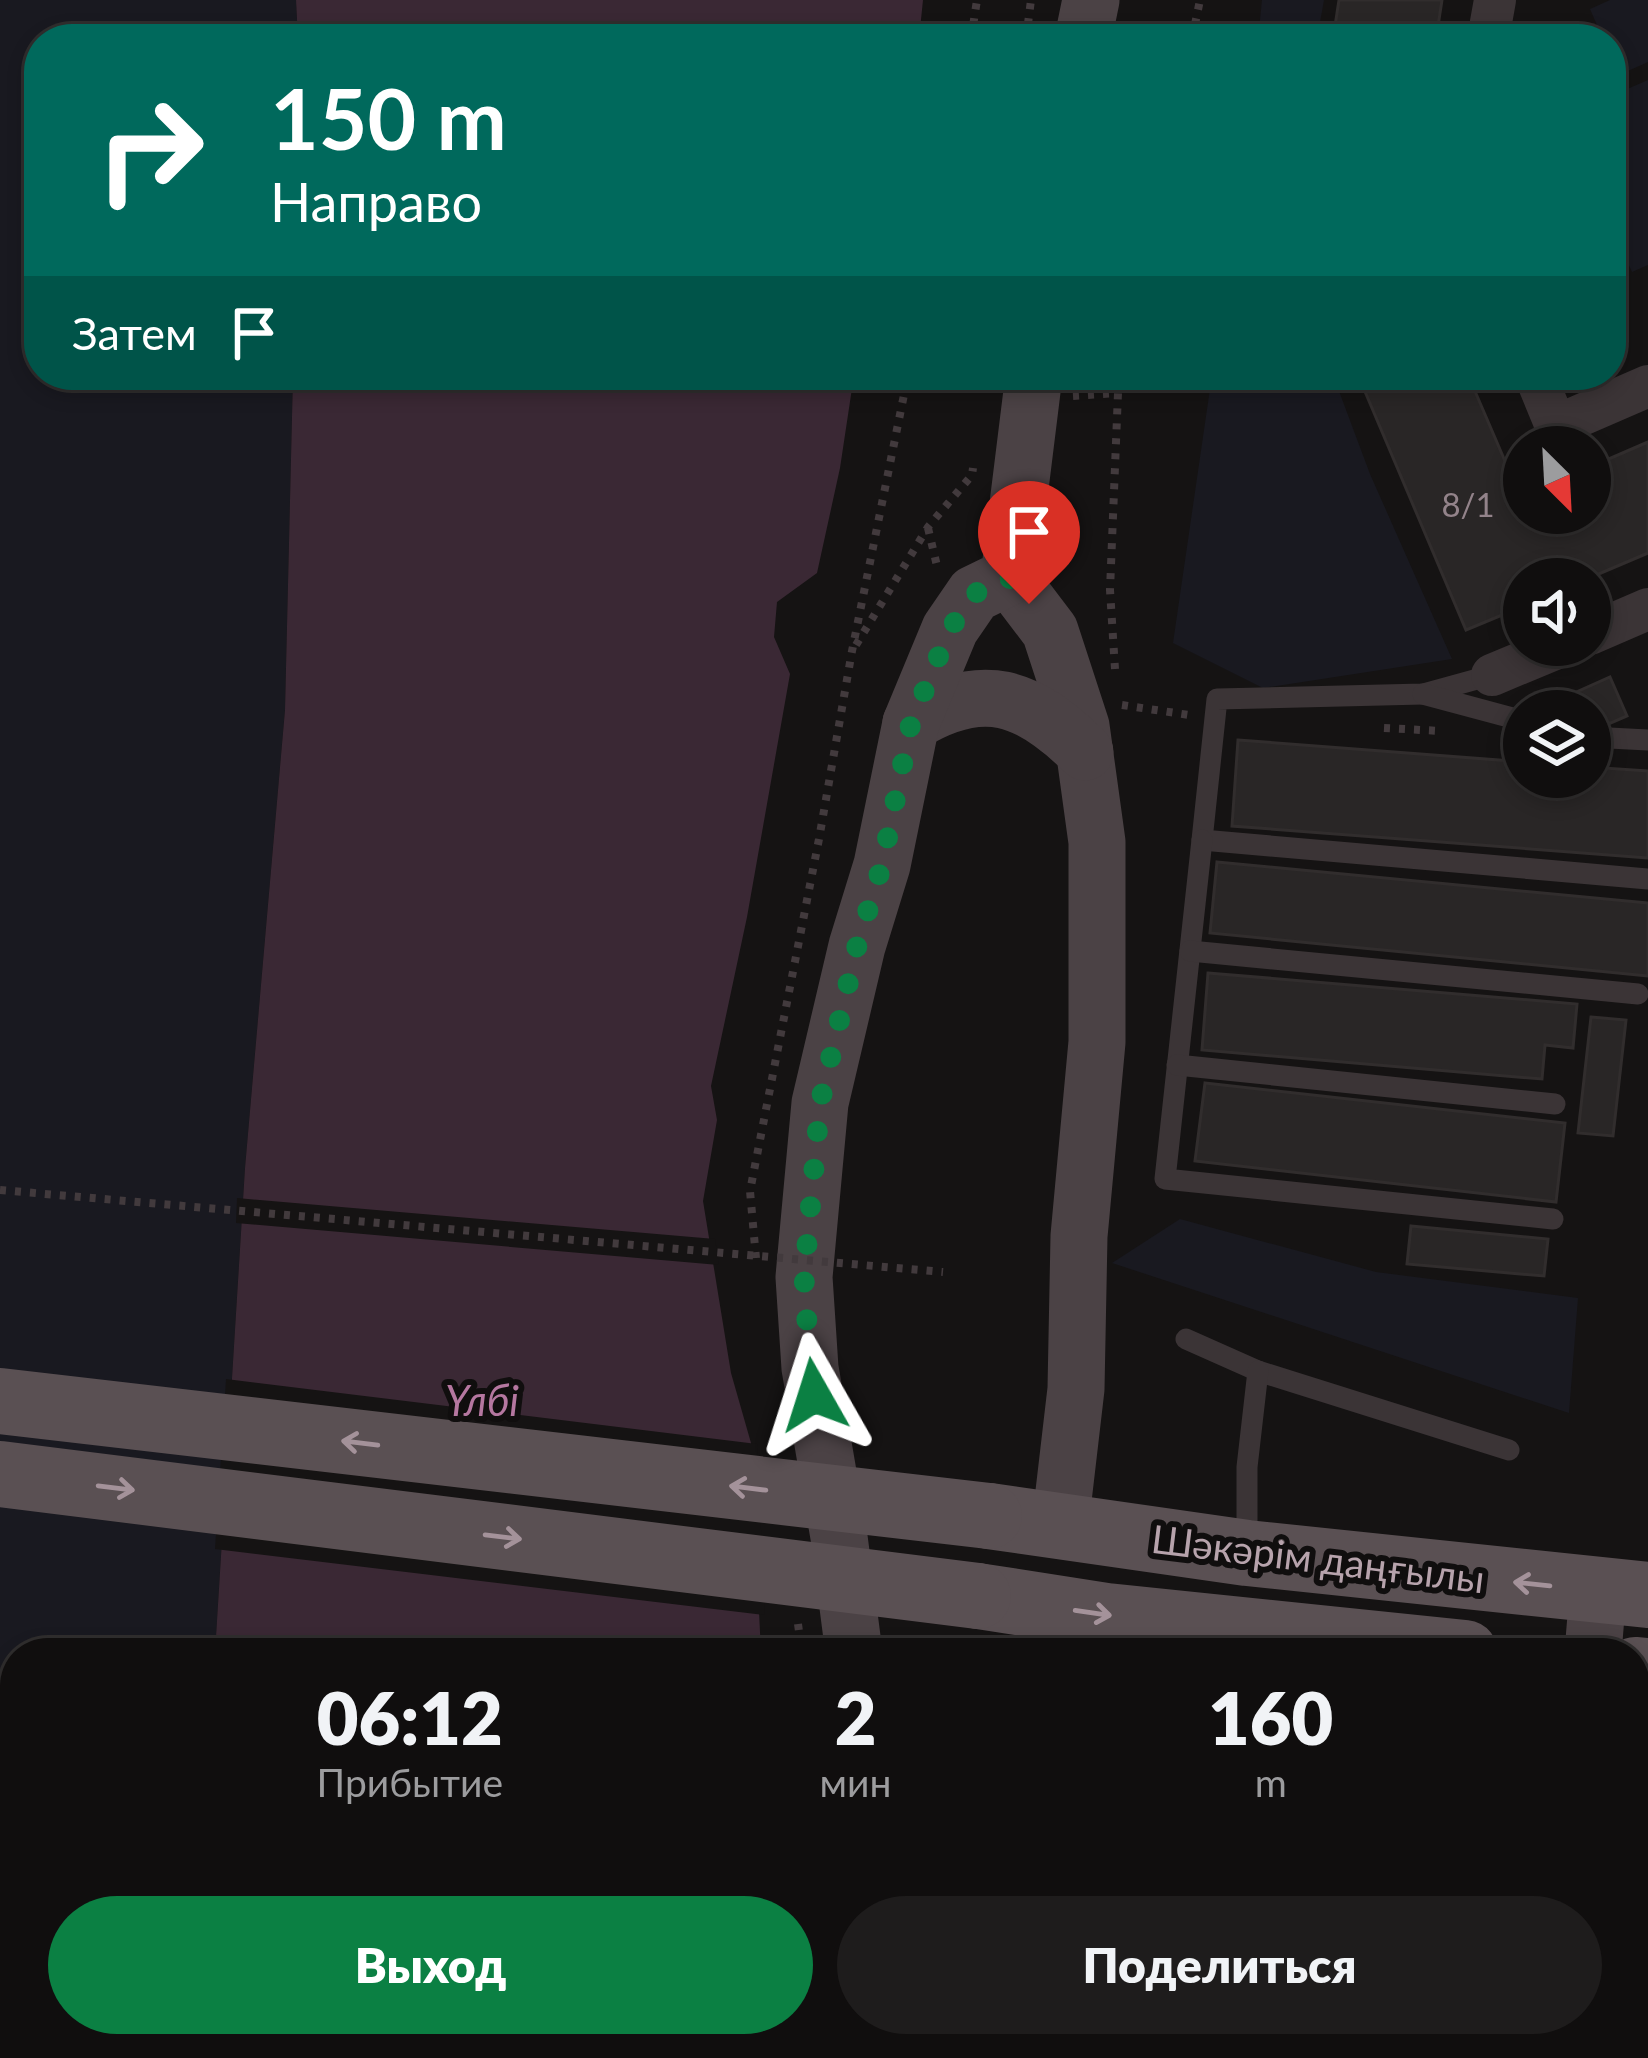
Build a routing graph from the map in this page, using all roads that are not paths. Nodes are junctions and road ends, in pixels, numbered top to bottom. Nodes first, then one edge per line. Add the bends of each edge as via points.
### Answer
1 (1648, 386) edge
2 (1032, 390) edge
3 (1541, 390) edge
4 (1009, 577) junction
5 (1648, 609) edge
6 (1611, 625) edge
7 (1515, 666) edge
8 (1492, 676) joint
9 (1423, 694) junction
10 (1503, 715) edge
11 (911, 723) junction
12 (1611, 738) edge
13 (1648, 740) edge
14 (1085, 752) junction
15 (1202, 840) junction
16 (1648, 879) edge
17 (1190, 951) junction
18 (1638, 994) dead end
19 (1177, 1065) junction
20 (1555, 1104) dead end
21 (1553, 1219) dead end
22 (1186, 1340) dead end
23 (1258, 1371) junction
24 (0, 1401) edge
25 (1509, 1450) dead end
26 (0, 1474) edge
27 (1060, 1526) junction
28 (1247, 1553) junction
29 (1613, 1613) edge
30 (852, 1638) edge
31 (1310, 1638) edge

1 - 3 street via 1556,426
2 - 4 main road
4 - 11 main road via 974,594 962,611
4 - 14 main road via 1050,631
5 - 6 street
7 - 8 street
8 - 9 lane
9 - 10 lane
9 - 15 lane via 1217,699
11 - 14 main road via 953,702 1002,699 1033,709
11 - 30 main road via 820,1103 804,1277 810,1368
12 - 13 lane
14 - 27 main road via 1097,842 1097,1042
15 - 16 lane
15 - 17 lane
17 - 18 lane
17 - 19 lane
19 - 20 lane
19 - 21 lane via 1165,1179
22 - 23 lane
23 - 25 lane
23 - 28 lane
27 -> 24 main road, Шәкәрім даңғылы, bridge
26 -> 31 main road, Шәкәрім даңғылы, bridge
27 - 28 main road, Шәкәрім даңғылы
29 -> 28 main road, Шәкәрім даңғылы

